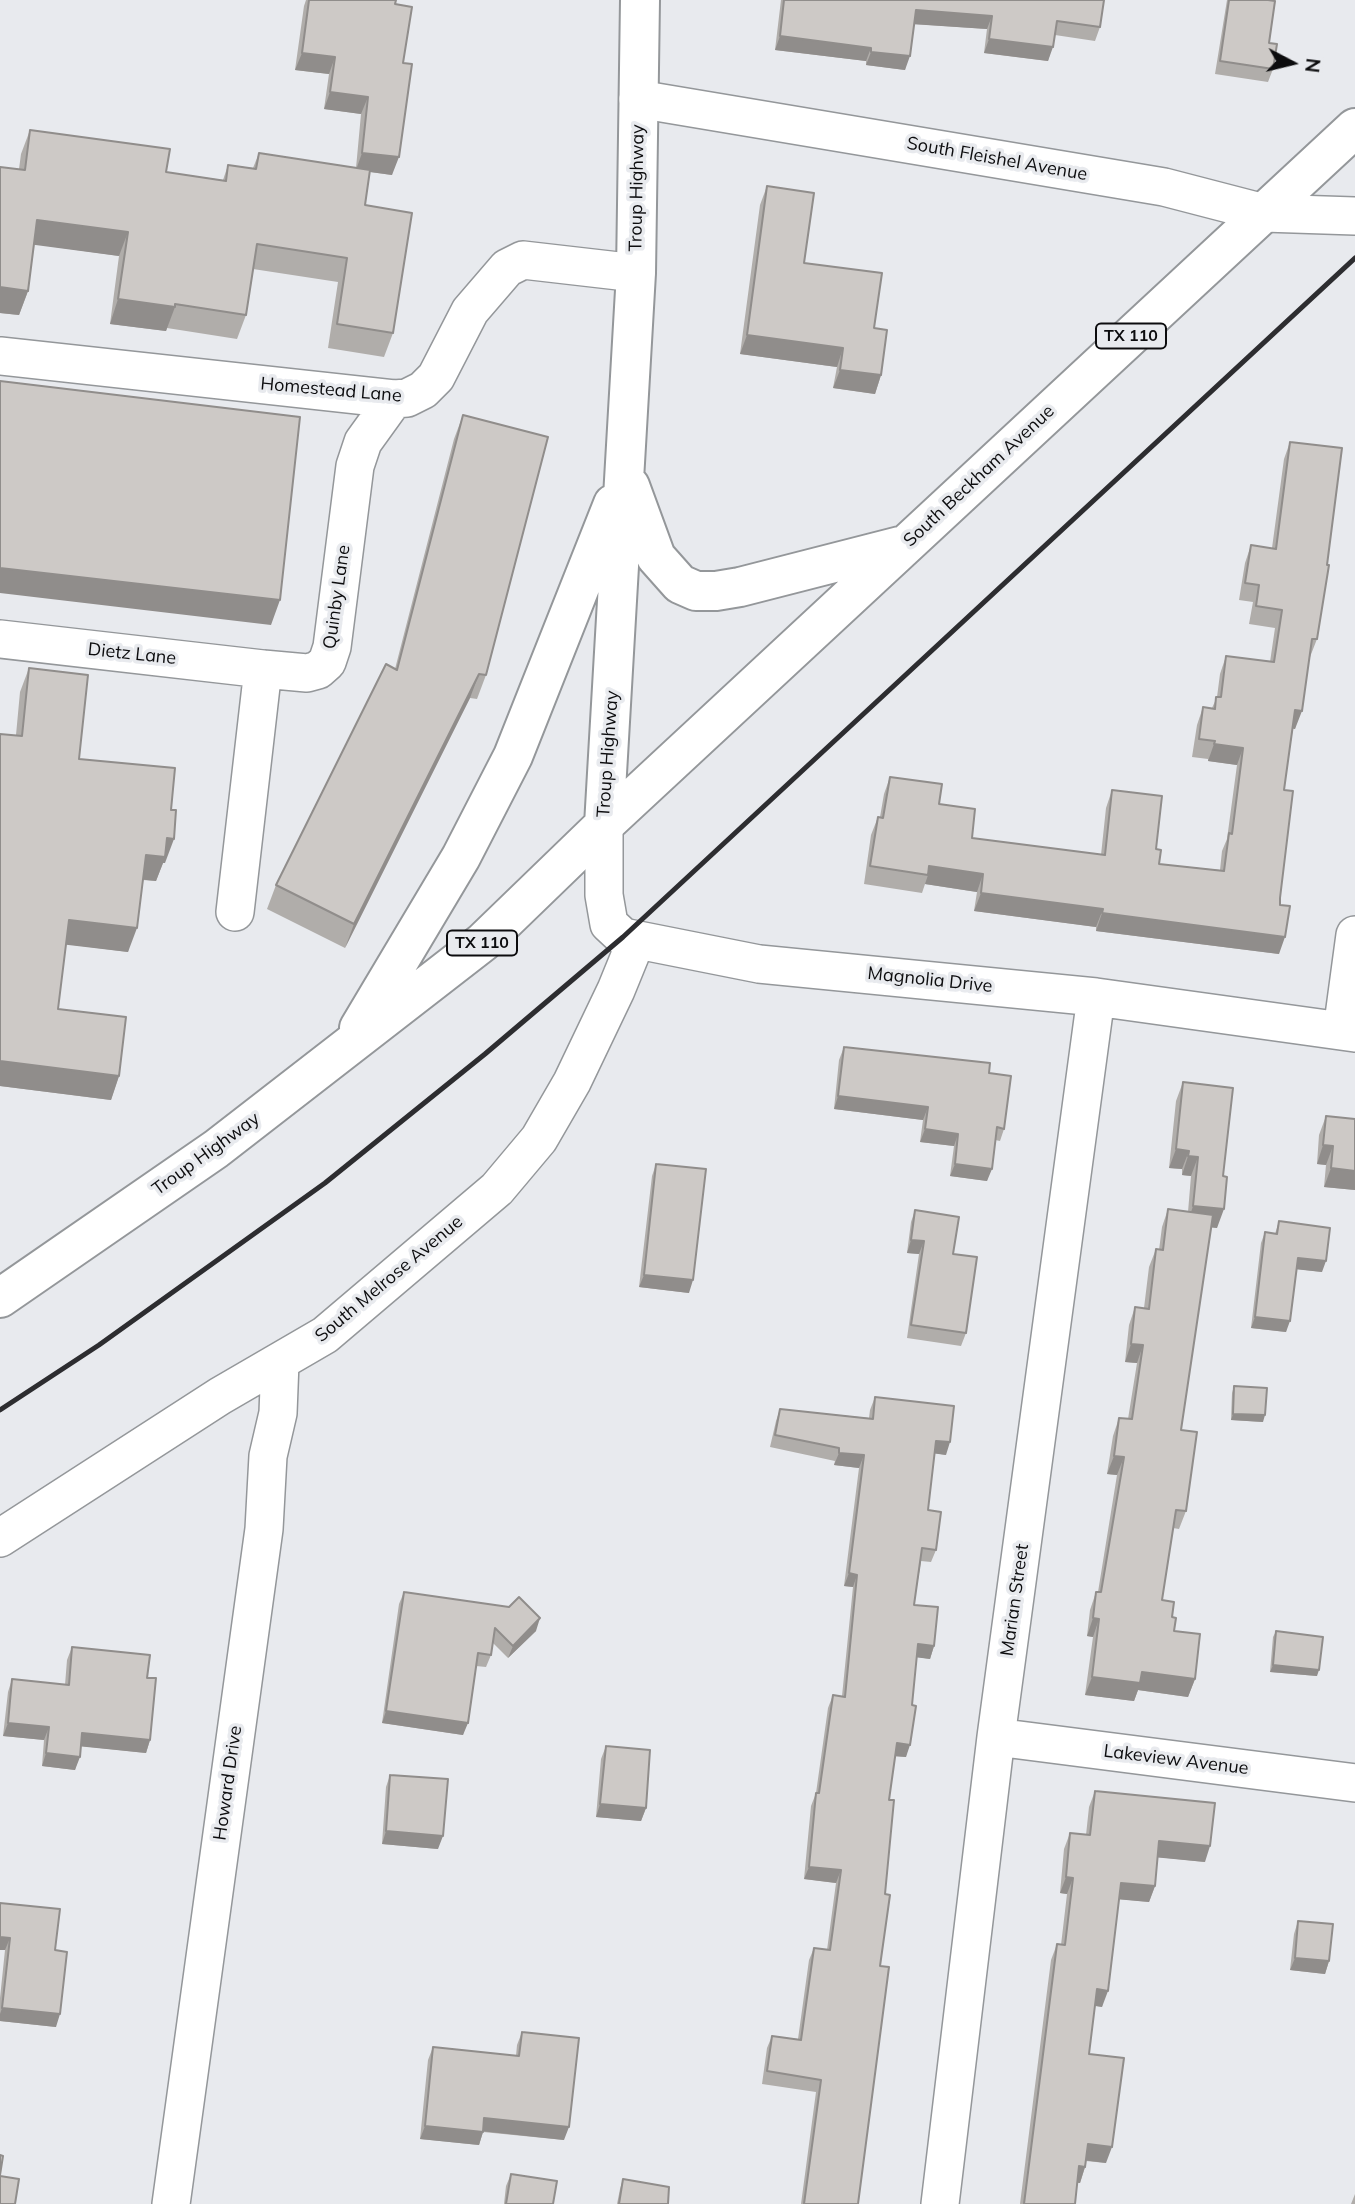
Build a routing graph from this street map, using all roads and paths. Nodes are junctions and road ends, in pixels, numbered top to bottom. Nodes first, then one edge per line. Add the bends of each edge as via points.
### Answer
1 (640, 0) edge
2 (638, 99) junction
3 (1355, 128) edge
4 (1264, 214) junction
5 (1355, 216) edge
6 (636, 273) junction
7 (0, 356) edge
8 (394, 399) junction
9 (626, 473) junction
10 (906, 544) junction
11 (0, 639) edge
12 (263, 669) junction
13 (604, 825) junction
14 (235, 912) dead end
15 (1355, 935) edge
16 (636, 941) junction
17 (1096, 997) junction
18 (1348, 1032) edge
19 (348, 1047) junction
20 (0, 1298) edge
21 (280, 1362) junction
22 (0, 1538) edge
23 (996, 1737) junction
24 (1355, 1783) edge
25 (171, 2204) edge
26 (940, 2204) edge

1 - 2 main road, Troup Highway
2 - 4 street, South Fleishel Avenue via 1164,187
2 - 6 main road, Troup Highway
3 - 4 main road, South Beckham Avenue / TX 110
4 - 5 street, South Fleishel Avenue
4 - 10 main road, South Beckham Avenue / TX 110
6 - 8 street, Homestead Lane via 523,260 507,268 470,311 436,377 423,390
6 - 9 main road, Troup Highway
7 - 8 street, Homestead Lane
8 - 12 street, Quinby Lane via 363,442 355,466 327,662 307,673
9 - 10 main road via 656,557 680,584 696,591 740,587
9 - 13 main road, Troup Highway
9 - 19 main road via 513,756 461,857
10 - 13 main road, South Beckham Avenue / TX 110
11 - 12 street, Dietz Lane
12 - 14 street
13 - 16 street, Magnolia Drive via 604,895 609,924 623,937
13 - 19 main road, Troup Highway / TX 110 via 483,942
15 - 18 street
16 - 17 street, Magnolia Drive via 759,964
16 - 21 street, South Melrose Avenue via 572,1082 539,1139 514,1169 497,1189 325,1335
17 - 18 street, Magnolia Drive
17 - 23 street, Marian Street
19 - 20 main road, Troup Highway via 216,1149
21 - 22 street, South Melrose Avenue
21 - 25 street, Howard Drive via 264,1529
23 - 24 street, Lakeview Avenue
23 - 26 street, Marian Street

